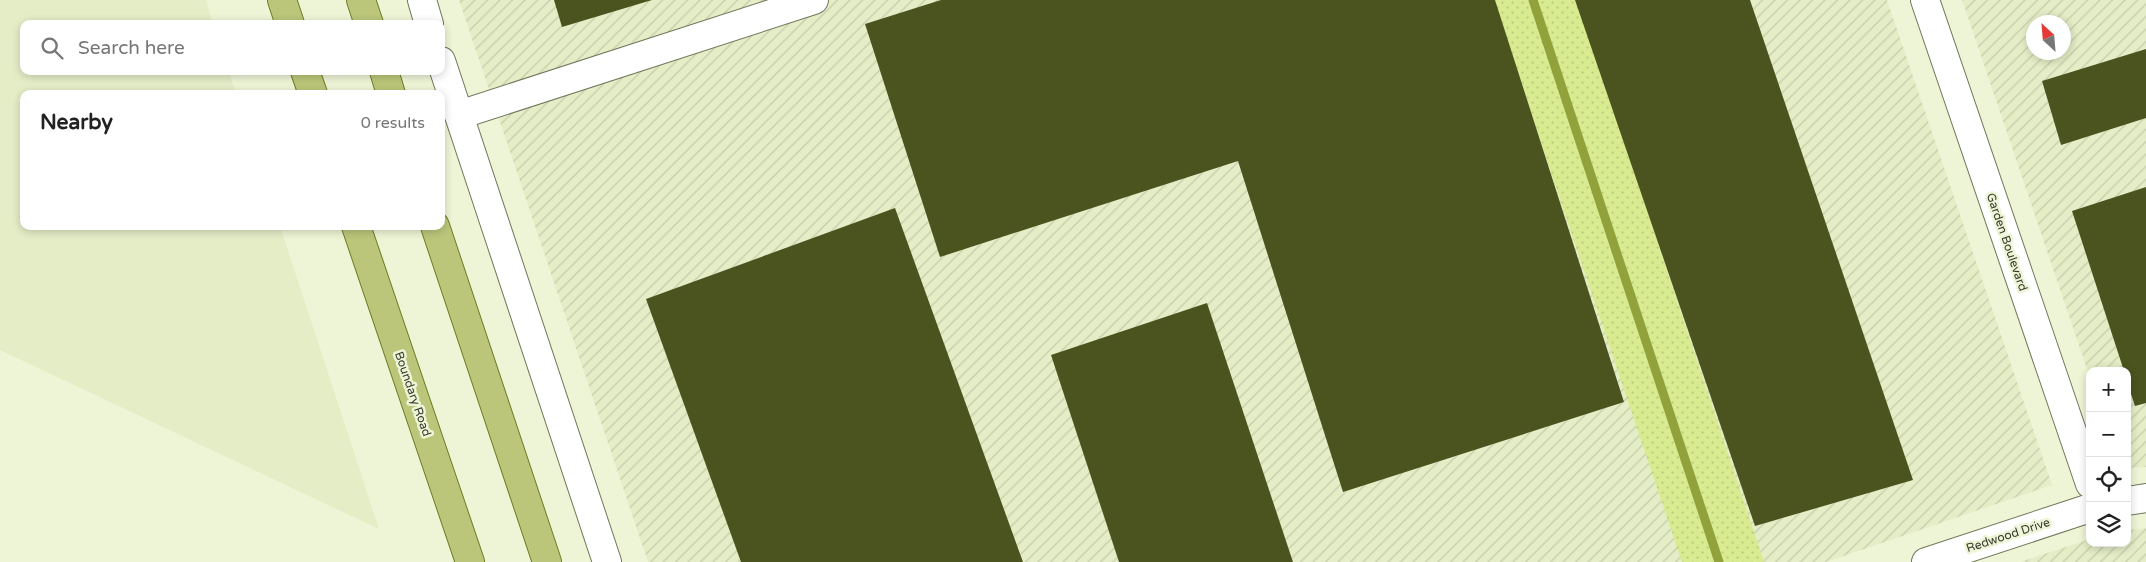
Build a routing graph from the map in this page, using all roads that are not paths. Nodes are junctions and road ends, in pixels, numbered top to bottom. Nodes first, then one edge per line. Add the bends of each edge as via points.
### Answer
1 (282, 0) edge
2 (361, 0) edge
3 (422, 0) edge
4 (814, 0) edge
5 (1924, 0) edge
6 (289, 20) edge
7 (368, 20) edge
8 (428, 20) edge
9 (445, 73) edge
10 (306, 75) edge
11 (385, 75) edge
12 (312, 90) edge
13 (390, 90) edge
14 (459, 115) junction
15 (357, 230) edge
16 (436, 230) edge
17 (2086, 472) edge
18 (2146, 498) edge
19 (2131, 500) edge
20 (2086, 509) edge
21 (470, 562) edge
22 (547, 562) edge
23 (607, 562) edge
24 (1926, 562) edge

1 - 6 main road
2 - 7 main road
3 - 8 street
4 - 14 street
5 - 17 street, Garden Boulevard
9 - 14 street
10 - 12 main road
11 - 13 main road
14 - 23 street
15 - 21 main road, Boundary Road
16 - 22 main road
18 - 19 street
20 - 24 street, Redwood Drive

